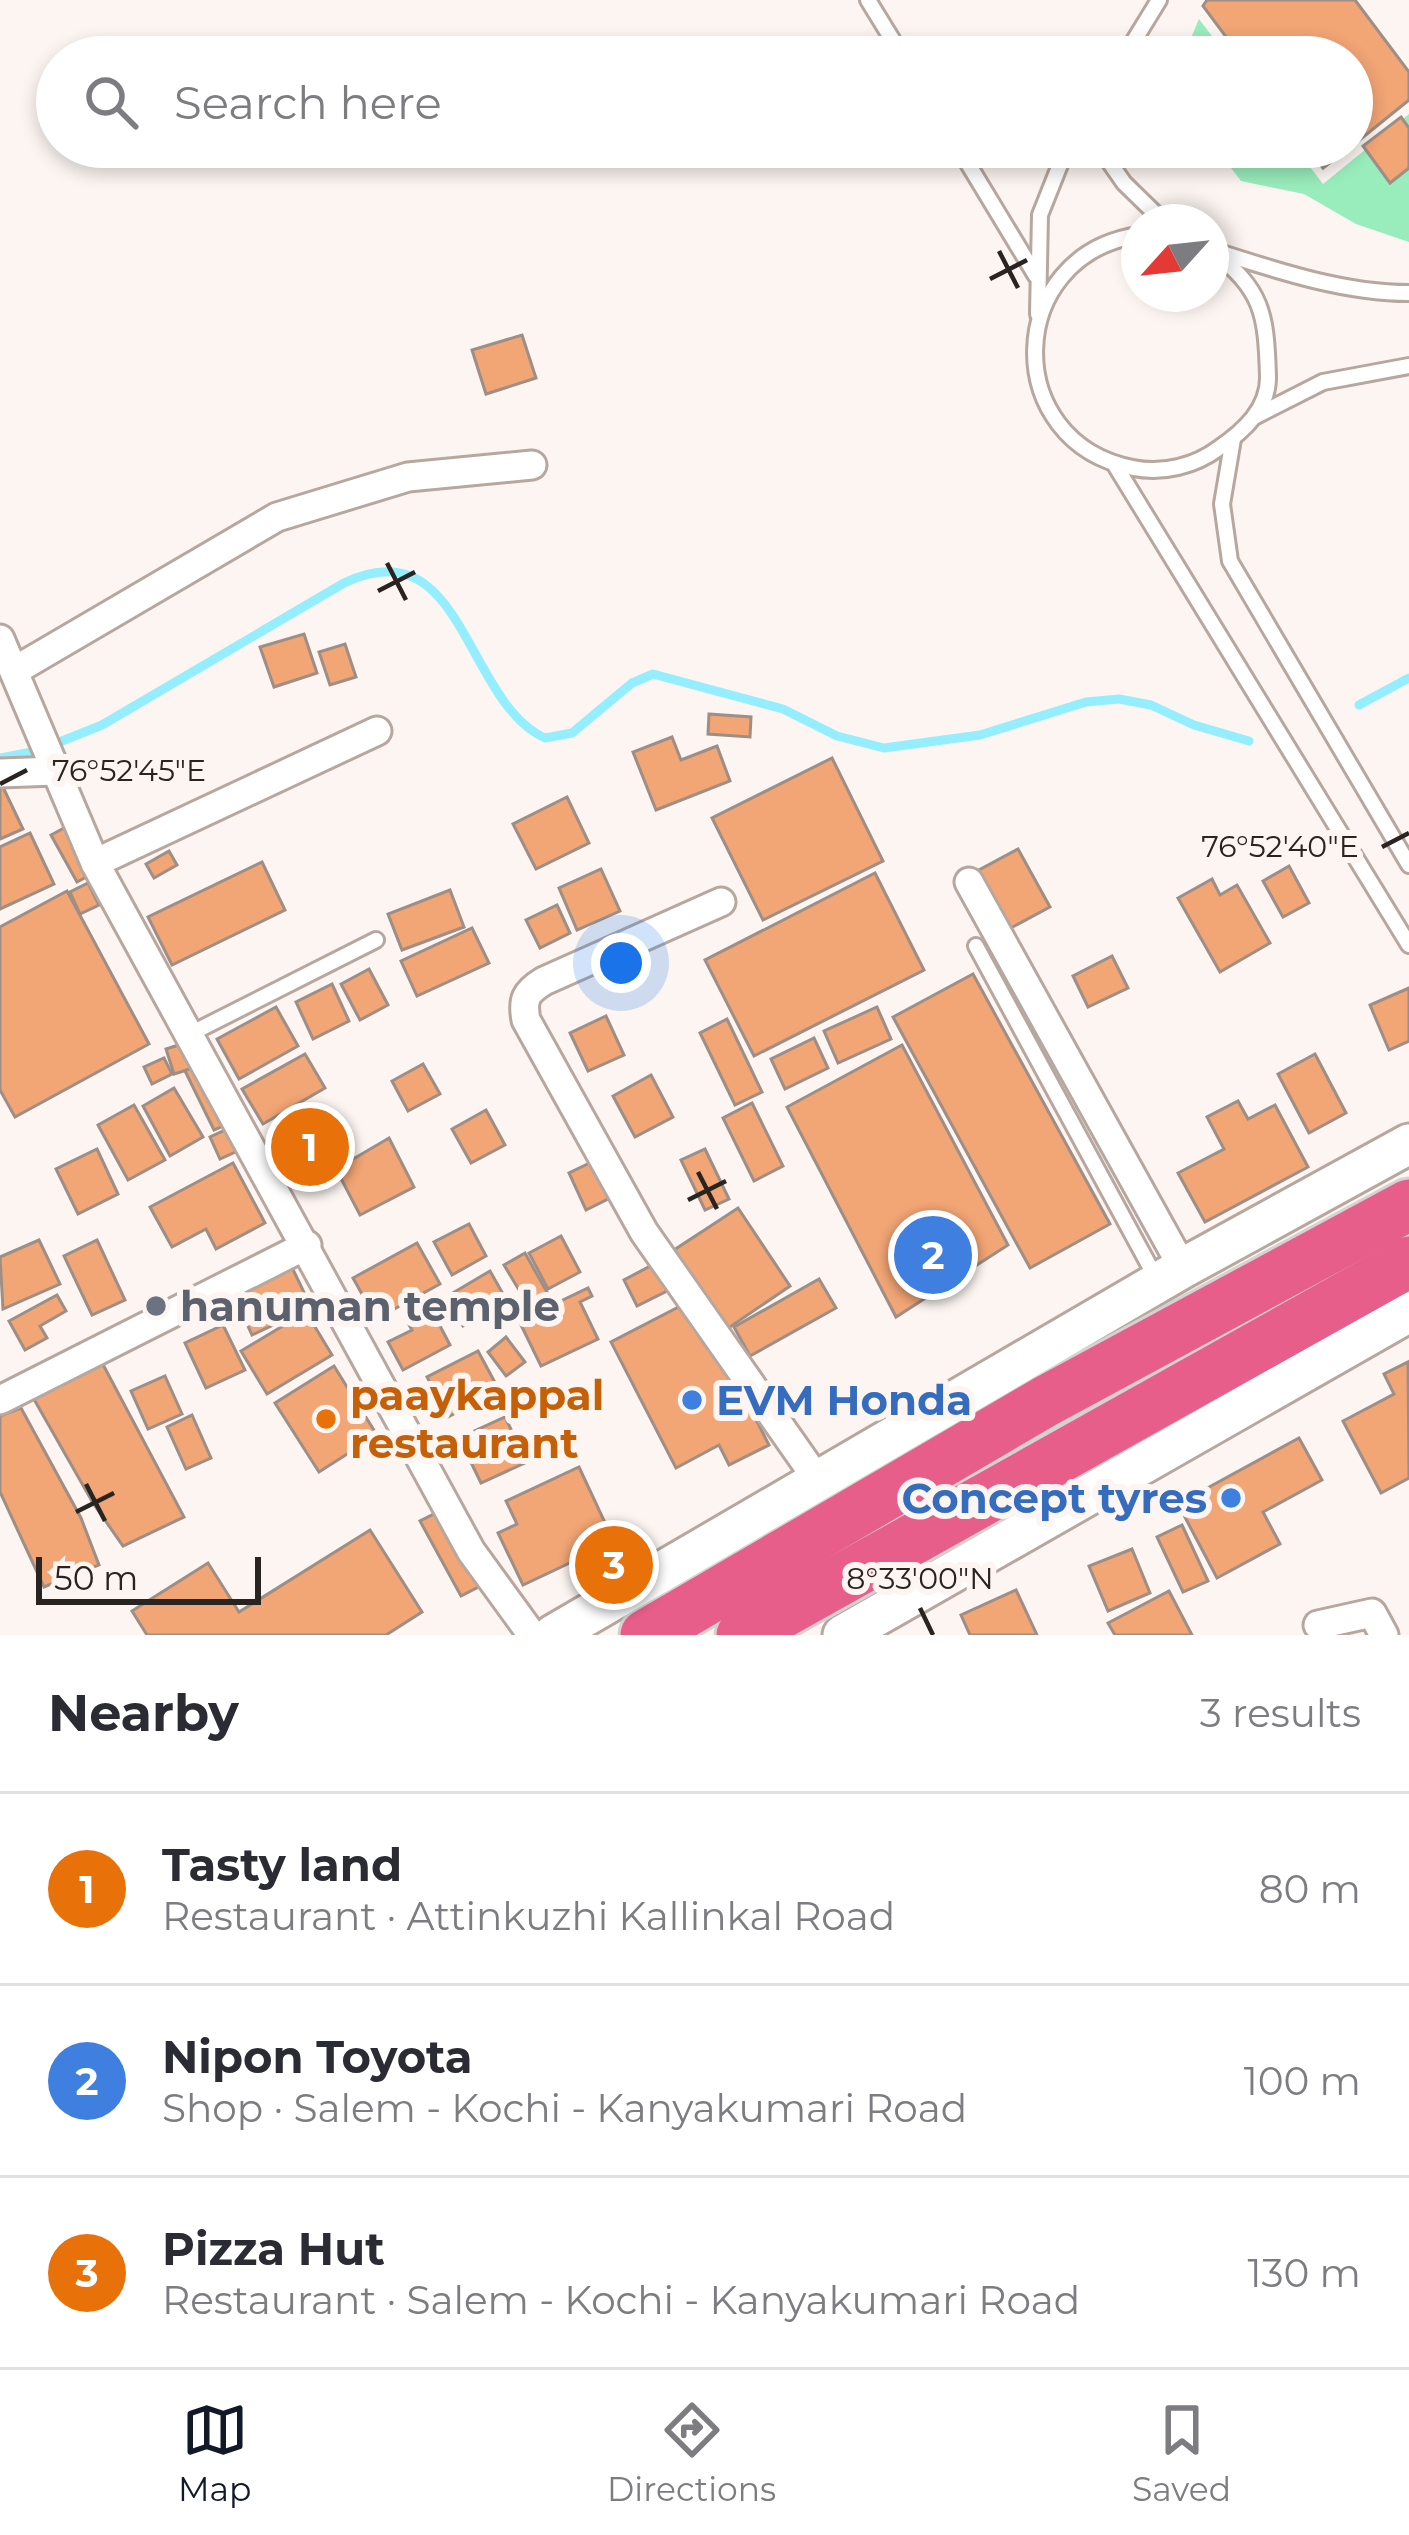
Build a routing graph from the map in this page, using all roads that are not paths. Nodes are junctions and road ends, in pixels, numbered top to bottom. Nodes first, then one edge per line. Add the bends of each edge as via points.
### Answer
1 (868, 0) edge
2 (1160, 0) edge
3 (890, 36) edge
4 (1137, 36) edge
5 (971, 168) edge
6 (1059, 168) edge
7 (1114, 168) edge
8 (1146, 204) edge
9 (1121, 241) edge
10 (1229, 256) edge
11 (1229, 264) edge
12 (1038, 281) junction
13 (1409, 293) edge
14 (1038, 319) junction
15 (1409, 366) edge
16 (1256, 416) junction
17 (1233, 439) junction
18 (532, 465) dead end
19 (1115, 465) junction
20 (0, 639) edge
21 (14, 671) junction
22 (377, 730) dead end
23 (52, 760) junction
24 (0, 773) edge
25 (95, 862) junction
26 (1409, 865) edge
27 (969, 882) dead end
28 (721, 902) dead end
29 (376, 940) dead end
30 (1409, 945) edge
31 (976, 946) dead end
32 (188, 1035) junction
33 (1409, 1144) edge
34 (1409, 1204) edge
35 (308, 1245) junction
36 (1409, 1262) edge
37 (1171, 1275) junction
38 (1409, 1312) edge
39 (0, 1400) edge
40 (817, 1479) junction
41 (1318, 1625) dead end
42 (532, 1635) edge
43 (553, 1635) edge
44 (646, 1635) edge
45 (742, 1635) edge
46 (843, 1635) edge
47 (1384, 1635) edge

1 - 3 lane
2 - 4 lane
5 - 12 lane
6 - 12 lane via 1040,215
7 - 8 lane
9 - 14 lane via 1069,268
10 - 13 lane
11 - 16 lane via 1266,323 1268,386
12 - 14 lane
14 - 19 lane via 1037,379 1047,407 1088,452
15 - 16 lane via 1323,382
16 - 17 lane
17 - 19 lane via 1178,468
17 - 26 lane via 1222,503 1230,561
18 - 21 street via 408,477 277,517
19 - 30 lane
20 - 21 street
21 - 23 street
22 - 25 street
23 - 24 street
23 - 25 street
25 - 32 street
27 - 37 street
28 - 40 street via 544,981 523,1003 644,1232
29 - 32 lane
31 - 37 lane
32 - 35 street
33 - 37 street
34 - 44 highway via 1046,1401
35 - 39 street
35 - 42 street via 471,1551
36 - 45 highway
37 - 40 street
38 - 46 street
40 - 43 street
41 - 47 street via 1372,1613

